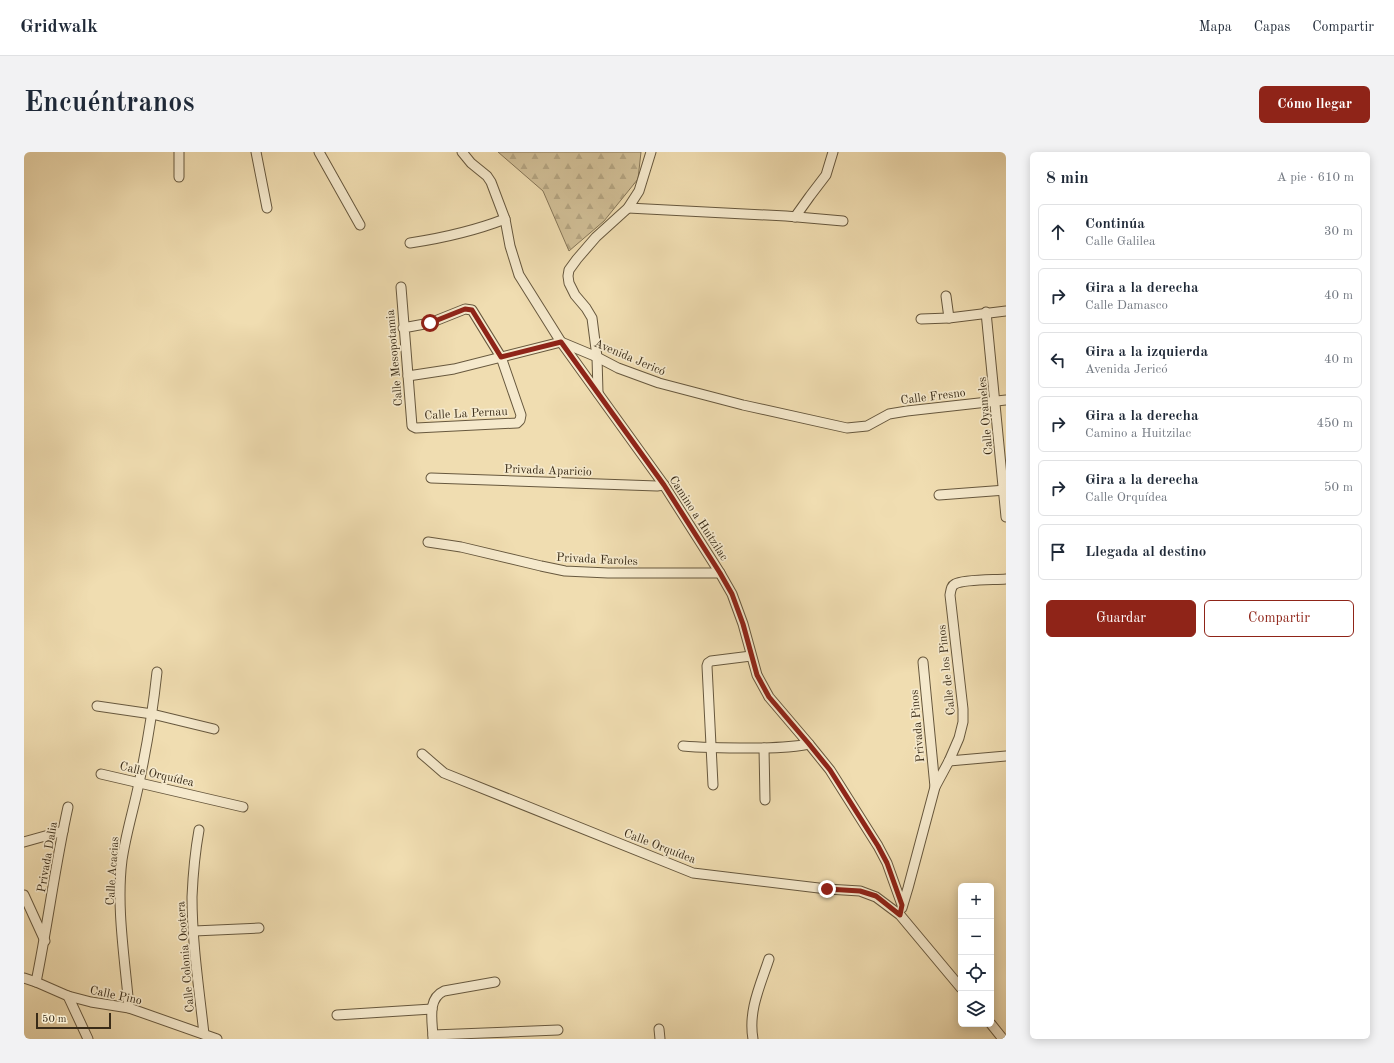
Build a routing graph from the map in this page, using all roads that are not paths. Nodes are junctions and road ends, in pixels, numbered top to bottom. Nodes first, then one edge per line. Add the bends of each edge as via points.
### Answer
1 (179, 152) edge
2 (256, 152) edge
3 (319, 152) edge
4 (462, 152) edge
5 (652, 152) edge
6 (833, 152) edge
7 (179, 177) dead end
8 (267, 208) dead end
9 (628, 208) junction
10 (795, 217) junction
11 (505, 219) junction
12 (843, 221) dead end
13 (360, 225) dead end
14 (410, 243) dead end
15 (400, 287) dead end
16 (946, 296) dead end
17 (1006, 310) edge
18 (986, 312) junction
19 (949, 318) junction
20 (921, 319) dead end
21 (403, 328) junction
22 (561, 342) junction
23 (597, 356) junction
24 (501, 357) junction
25 (408, 376) junction
26 (598, 393) junction
27 (1006, 400) edge
28 (996, 401) junction
29 (412, 426) joint
30 (867, 426) joint
31 (431, 478) dead end
32 (664, 485) junction
33 (1005, 490) edge
34 (939, 495) dead end
35 (1006, 517) edge
36 (428, 542) dead end
37 (720, 573) junction
38 (1006, 579) edge
39 (751, 656) junction
40 (923, 662) dead end
41 (157, 672) dead end
42 (97, 706) dead end
43 (152, 714) junction
44 (214, 729) dead end
45 (809, 744) junction
46 (683, 746) dead end
47 (711, 748) junction
48 (764, 748) junction
49 (422, 754) dead end
50 (1006, 756) edge
51 (949, 761) junction
52 (101, 774) dead end
53 (139, 783) junction
54 (713, 785) dead end
55 (935, 787) junction
56 (765, 800) dead end
57 (68, 807) dead end
58 (243, 807) dead end
59 (199, 830) dead end
60 (63, 831) junction
61 (24, 842) edge
62 (24, 895) edge
63 (902, 905) junction
64 (900, 915) junction
65 (259, 928) dead end
66 (194, 931) junction
67 (45, 941) junction
68 (769, 959) dead end
69 (24, 978) edge
70 (36, 982) junction
71 (495, 982) dead end
72 (958, 984) edge
73 (68, 996) junction
74 (433, 1004) junction
75 (129, 1008) junction
76 (337, 1016) dead end
77 (993, 1027) edge
78 (659, 1029) dead end
79 (558, 1030) dead end
80 (204, 1034) junction
81 (433, 1037) edge
82 (88, 1039) edge
83 (217, 1039) edge
84 (660, 1039) edge
85 (753, 1039) edge
86 (1003, 1039) edge

1 - 7 street
2 - 8 street
3 - 13 street
4 - 11 street, Camino a Huitzilac via 491,182
5 - 9 street via 639,191
6 - 10 street via 826,175
9 - 10 street
9 - 23 street via 596,237 569,270 569,283 592,318
10 - 12 street
11 - 14 street via 460,234
11 - 22 street, Camino a Huitzilac via 519,275
15 - 21 street, Calle Mesopotamia
16 - 19 street
17 - 18 street
18 - 19 street
18 - 28 street, Calle Oyameles
19 - 20 street
21 - 24 street via 430,323 469,309 475,312
21 - 25 street, Calle Mesopotamia
22 - 23 street, Avenida Jericó
22 - 24 street
22 - 26 street, Camino a Huitzilac
23 - 26 street
23 - 30 street, Avenida Jericó via 618,368 659,383 837,427
24 - 25 street via 454,369
24 - 29 street, Calle La Pernau via 521,415 517,423 416,428
25 - 29 street, Calle Mesopotamia
26 - 32 street, Camino a Huitzilac
27 - 28 street, Calle Fresno
28 - 30 street, Calle Fresno via 889,414
28 - 33 street, Calle Oyameles
31 - 32 street, Privada Aparicio
32 - 37 street, Camino a Huitzilac
33 - 34 street
33 - 35 street, Calle Oyameles
36 - 37 street, Privada Faroles via 565,571
37 - 39 street, Camino a Huitzilac via 732,594
38 - 51 street, Calle de los Pinos via 963,582 951,588 964,716 959,738
39 - 45 street, Camino a Huitzilac via 757,675 769,697
39 - 47 street via 708,663
40 - 55 street, Privada Pinos
41 - 43 street, Calle Acacias
42 - 43 street
43 - 44 street
43 - 53 street, Calle Acacias
45 - 48 street
45 - 63 street, Camino a Huitzilac via 830,770 878,846
46 - 47 street
47 - 48 street
47 - 54 street
48 - 56 street
49 - 64 street, Calle Orquídea via 444,773 693,873 860,891 876,896
50 - 51 street
51 - 55 street, Calle de los Pinos
52 - 53 street, Calle Orquídea
53 - 58 street, Calle Orquídea
53 - 75 street, Calle Acacias via 122,861 120,908
55 - 63 street, Calle de los Pinos
57 - 60 street, Privada Dalia
59 - 66 street, Calle Colonia Ocotera via 192,897
60 - 61 street
60 - 67 street, Privada Dalia
62 - 67 street
63 - 64 street, Calle de los Pinos
64 - 72 street, Calle Orquídea
65 - 66 street
66 - 80 street, Calle Colonia Ocotera
67 - 70 street, Privada Dalia
68 - 85 street via 752,1012
69 - 70 street, Calle Pino
70 - 73 street, Calle Pino
71 - 74 street via 444,991
73 - 75 street, Calle Pino
73 - 82 street
74 - 76 street
74 - 81 street
75 - 80 street, Calle Pino
77 - 86 street
78 - 84 street
79 - 81 street
80 - 83 street, Calle Pino

